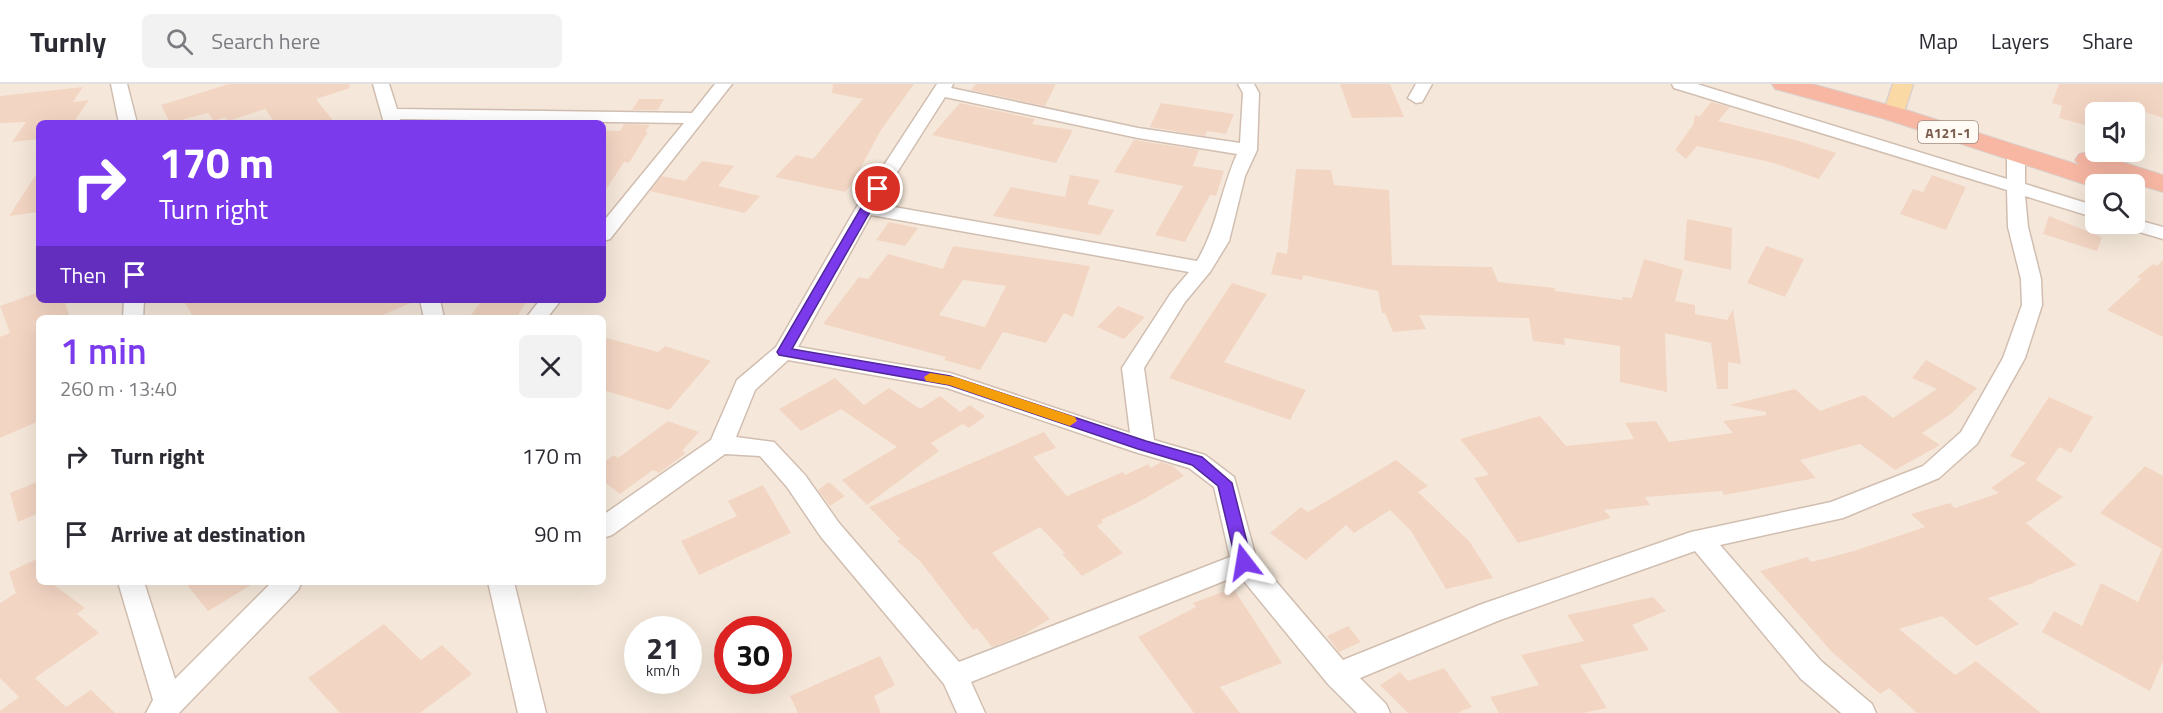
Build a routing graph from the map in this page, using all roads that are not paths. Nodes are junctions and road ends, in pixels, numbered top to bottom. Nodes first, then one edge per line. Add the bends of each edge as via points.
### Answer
1 (119, 84) edge
2 (381, 84) edge
3 (724, 84) edge
4 (1246, 84) edge
5 (1680, 84) edge
6 (1784, 84) edge
7 (1840, 84) edge
8 (943, 88) edge
9 (1889, 98) edge
10 (392, 118) edge
11 (696, 118) junction
12 (127, 120) edge
13 (1248, 150) junction
14 (2016, 154) junction
15 (2085, 176) edge
16 (2163, 184) edge
17 (2016, 187) junction
18 (2145, 196) edge
19 (2163, 202) edge
20 (865, 208) junction
21 (2085, 209) edge
22 (2145, 227) edge
23 (606, 231) edge
24 (2163, 232) edge
25 (1203, 268) junction
26 (548, 303) edge
27 (538, 315) edge
28 (784, 352) junction
29 (721, 445) junction
30 (1143, 446) junction
31 (606, 526) edge
32 (1700, 538) junction
33 (1244, 562) junction
34 (132, 585) edge
35 (286, 585) edge
36 (502, 585) edge
37 (1338, 675) junction
38 (954, 676) junction
39 (164, 709) edge
40 (532, 713) edge
41 (972, 713) edge
42 (1376, 713) edge
43 (1862, 713) edge

1 - 12 street
2 - 10 street
3 - 11 street
4 - 13 street via 1251,93
5 - 17 street
6 - 9 highway, A121-1
7 - 9 highway, A121-1
8 - 13 street via 1138,133
8 - 20 street
9 - 14 highway, A121-1
9 - 16 highway, A121-1
10 - 11 street
11 - 23 street
13 - 25 street via 1236,176 1219,241
14 - 15 highway, A121-1
14 - 17 street
17 - 21 street
17 - 32 street via 2032,305 2014,358 1969,438 1931,472 1834,511
18 - 19 highway
20 - 25 street
20 - 28 street
22 - 24 street
25 - 30 street via 1178,298 1133,368
26 - 27 street
28 - 29 street via 745,386
28 - 30 street via 950,381
29 - 31 street
29 - 38 street via 766,448
30 - 33 street via 1197,461 1225,483
32 - 37 street via 1491,612
32 - 43 street via 1811,670
33 - 37 street
33 - 38 street
34 - 39 street
35 - 39 street
36 - 40 street
37 - 42 street
38 - 41 street

